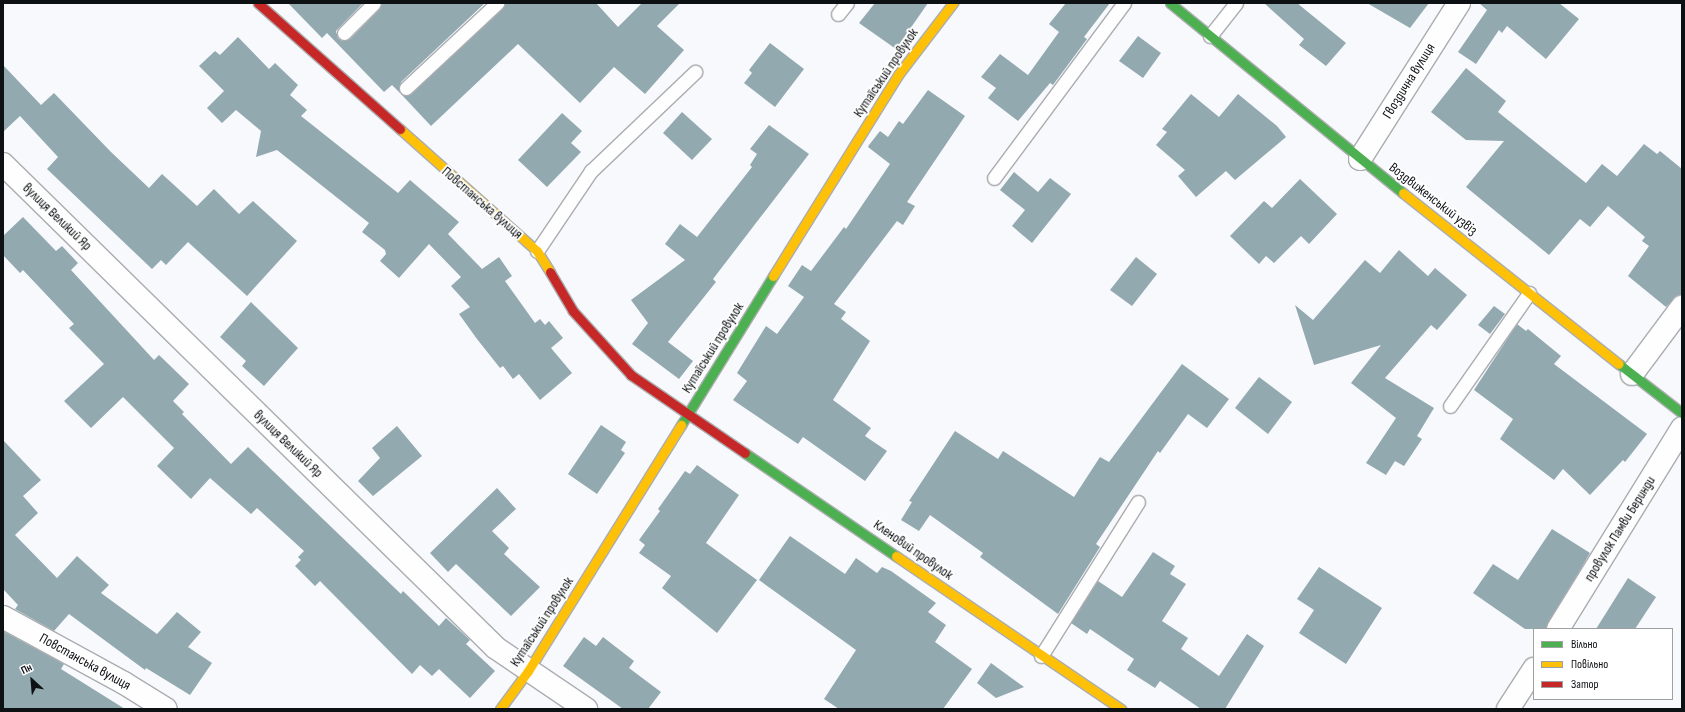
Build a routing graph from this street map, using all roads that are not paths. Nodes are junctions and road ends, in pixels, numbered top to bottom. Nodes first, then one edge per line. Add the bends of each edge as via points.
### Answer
1 (258, 3) edge
2 (374, 3) edge
3 (497, 3) edge
4 (847, 3) edge
5 (953, 3) edge
6 (1124, 3) edge
7 (1170, 3) edge
8 (1236, 3) edge
9 (1459, 3) edge
10 (838, 14) dead end
11 (344, 33) dead end
12 (1210, 36) junction
13 (695, 72) dead end
14 (406, 88) dead end
15 (1360, 159) junction
16 (3, 164) edge
17 (994, 178) dead end
18 (537, 252) junction
19 (1529, 292) junction
20 (1682, 307) edge
21 (1632, 374) junction
22 (1450, 406) dead end
23 (1682, 413) edge
24 (689, 415) junction
25 (1682, 428) edge
26 (1138, 502) dead end
27 (3, 617) edge
28 (1559, 628) edge
29 (1041, 656) junction
30 (528, 671) junction
31 (1533, 671) edge
32 (166, 709) edge
33 (500, 709) edge
34 (586, 709) edge
35 (1121, 709) edge
36 (1508, 709) edge

1 - 18 street, Повстанська вулиця
2 - 11 lane
3 - 14 lane
4 - 10 lane
5 - 24 street, Кутаїський провулок via 898,75
6 - 17 lane
7 - 12 street, Воздвиженський узвіз
8 - 12 lane
9 - 15 street, Гвоздична вулиця
12 - 15 street, Воздвиженський узвіз
13 - 18 lane via 591,171
15 - 19 street, Воздвиженський узвіз
16 - 30 street, вулиця Великий Яр via 496,648
18 - 24 street, Повстанська вулиця via 573,311 631,375
19 - 21 street, Воздвиженський узвіз
19 - 22 lane
20 - 21 street
21 - 23 street, Воздвиженський узвіз
24 - 29 street, Кленовий провулок
24 - 30 street, Кутаїський провулок
25 - 28 street, провулок Памви Беринди
26 - 29 lane
27 - 32 street, Повстанська вулиця
29 - 35 street, Кленовий провулок
30 - 33 street, Кутаїський провулок
30 - 34 street, вулиця Великий Яр
31 - 36 street

